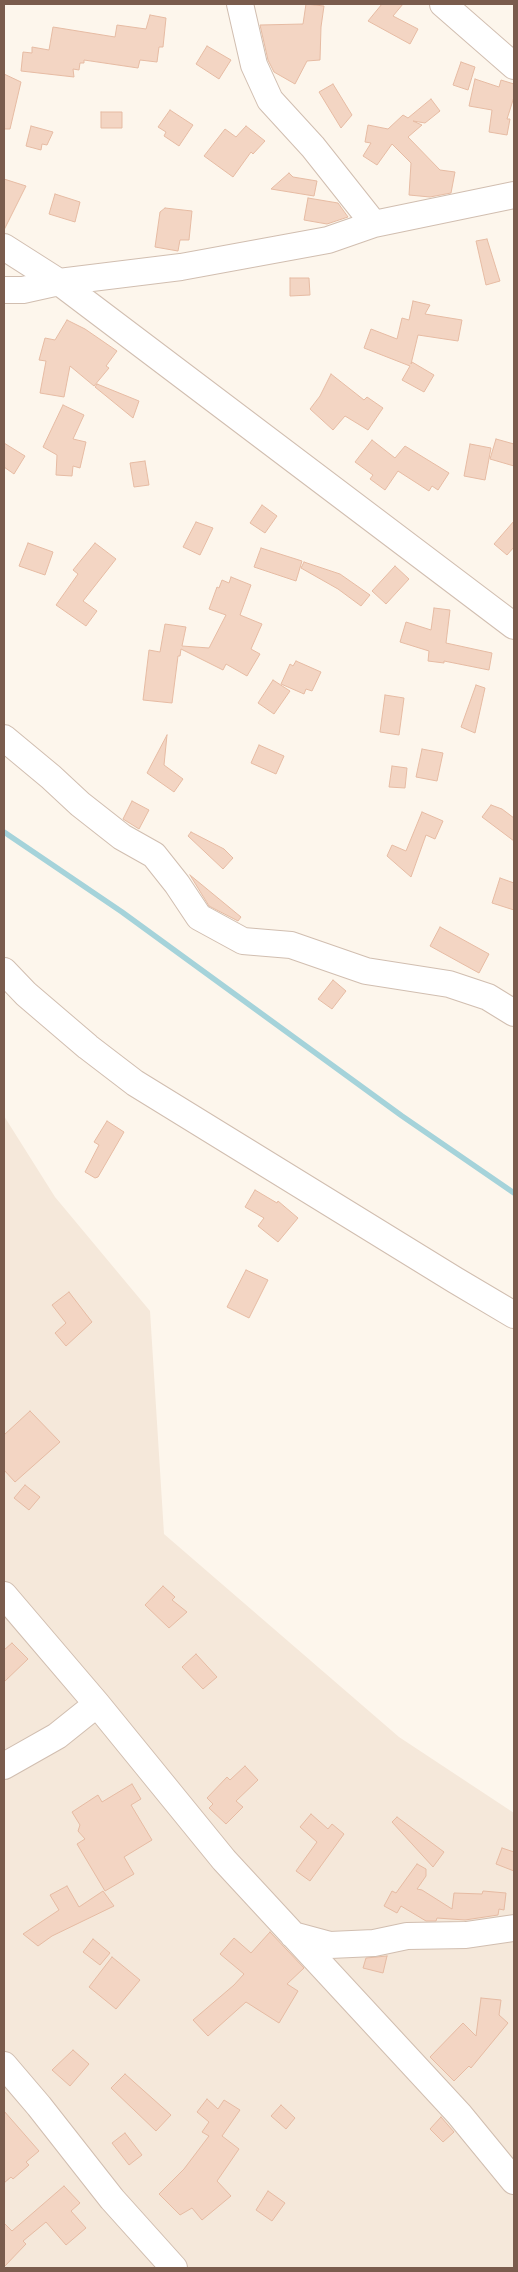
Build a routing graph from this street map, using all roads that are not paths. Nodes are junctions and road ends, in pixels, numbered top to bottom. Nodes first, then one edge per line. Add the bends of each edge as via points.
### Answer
1 (240, 4) edge
2 (443, 4) edge
3 (514, 66) edge
4 (514, 195) edge
5 (374, 224) junction
6 (4, 247) edge
7 (59, 282) junction
8 (4, 290) edge
9 (514, 626) edge
10 (4, 738) edge
11 (4, 971) edge
12 (514, 1013) edge
13 (514, 1315) edge
14 (4, 1595) edge
15 (97, 1704) junction
16 (4, 1766) edge
17 (514, 1928) edge
18 (293, 1935) junction
19 (4, 2065) edge
20 (514, 2181) edge
21 (174, 2268) edge

1 - 5 street via 254,65 270,100
2 - 3 street
4 - 5 street
5 - 7 street via 328,240 181,267
6 - 7 street
7 - 8 street via 22,290
7 - 9 street
10 - 12 street via 122,837 154,855 199,917 243,941 291,945 366,971 449,984 488,997
11 - 13 street via 26,994 135,1083
14 - 15 street
15 - 16 street via 57,1736
15 - 18 street via 224,1860
17 - 18 street via 466,1935 407,1936 374,1943 330,1945
18 - 20 street via 459,2114
19 - 21 street via 112,2199

